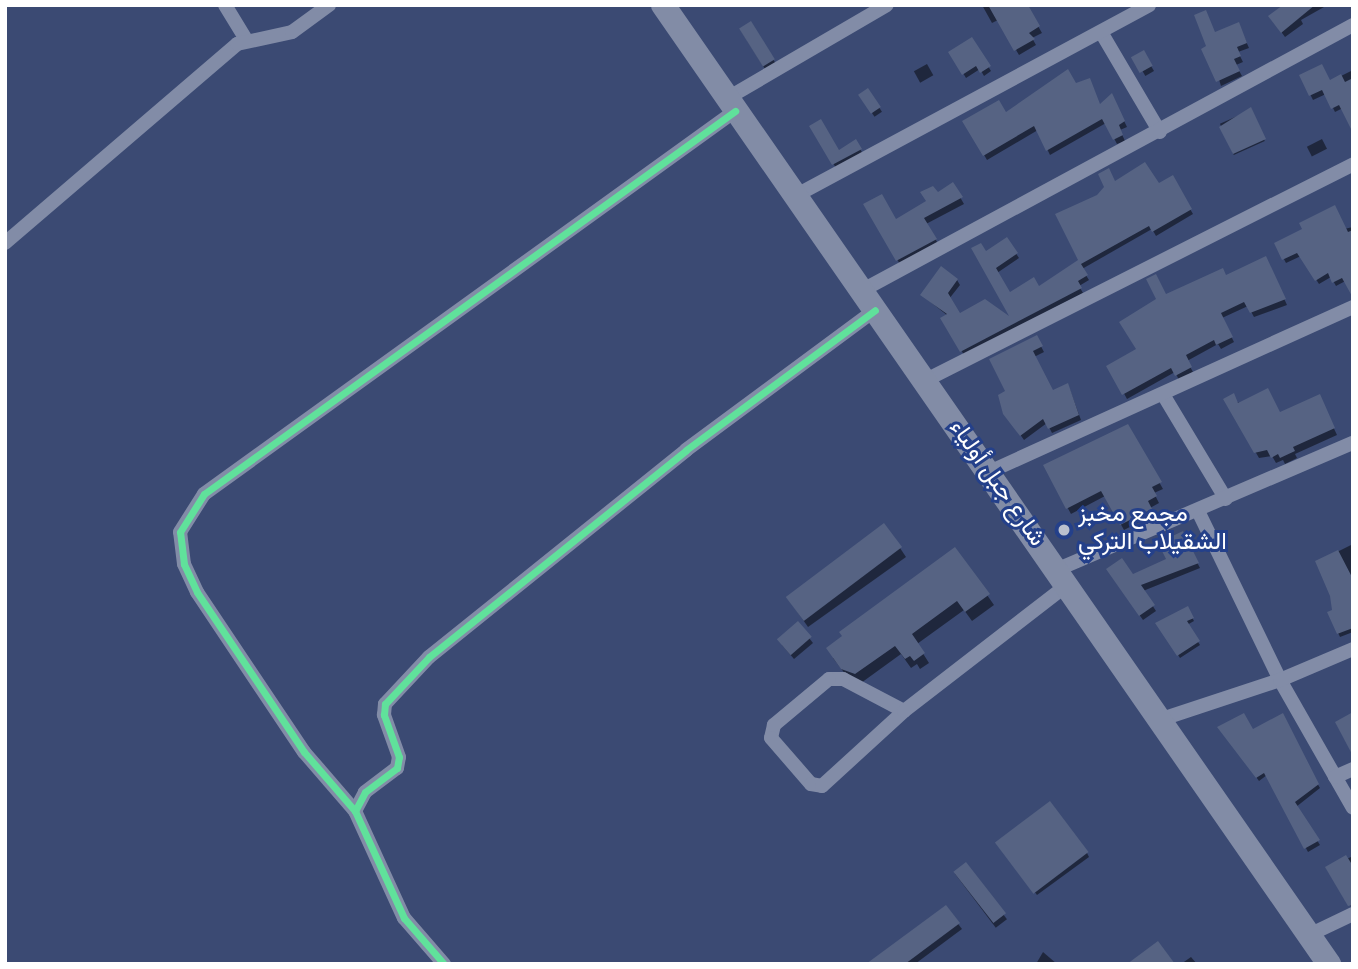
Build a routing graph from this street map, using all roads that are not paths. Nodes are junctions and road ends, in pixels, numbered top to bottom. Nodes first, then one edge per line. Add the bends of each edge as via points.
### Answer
1 (225, 5) edge
2 (329, 5) edge
3 (887, 5) edge
4 (1149, 5) edge
5 (667, 7) edge
6 (1353, 25) edge
7 (1101, 32) junction
8 (247, 41) junction
9 (730, 105) junction
10 (1160, 132) junction
11 (1353, 164) edge
12 (794, 196) junction
13 (5, 243) edge
14 (868, 300) junction
15 (1353, 307) edge
16 (924, 381) junction
17 (1164, 396) junction
18 (1353, 443) edge
19 (989, 472) junction
20 (1226, 499) junction
21 (1198, 511) junction
22 (1061, 577) junction
23 (1353, 649) edge
24 (1280, 680) junction
25 (904, 711) junction
26 (1159, 720) junction
27 (1353, 769) edge
28 (1335, 777) junction
29 (1353, 808) edge
30 (355, 811) junction
31 (1353, 914) edge
32 (1309, 935) junction
33 (444, 964) edge
34 (1329, 964) edge

1 - 8 street
2 - 8 street via 292,32
3 - 9 street
4 - 7 street
5 - 9 highway, شارع جبل أولياء
6 - 10 street
7 - 10 street
7 - 12 street
8 - 13 street via 202,71
9 - 12 highway, شارع جبل أولياء
9 - 30 street via 204,494 189,512 180,532 180,550 197,592 296,742
10 - 14 street
11 - 16 street
12 - 14 highway, شارع جبل أولياء
14 - 16 highway, شارع جبل أولياء
14 - 30 street via 429,657 385,704 384,715 399,757 397,768 365,792
15 - 17 street
16 - 19 highway, شارع جبل أولياء
17 - 19 street
17 - 20 street
18 - 20 street
19 - 22 highway, شارع جبل أولياء
20 - 21 street
21 - 22 street
21 - 24 street
22 - 25 street
22 - 26 highway, شارع جبل أولياء
23 - 24 street
24 - 26 street
24 - 28 street
25 - 25 street via 822,786 811,784 771,737 774,725 829,679 844,679
26 - 32 highway, شارع جبل أولياء
27 - 28 street
28 - 29 street
30 - 33 street via 404,918
31 - 32 street
32 - 34 highway, شارع جبل أولياء

